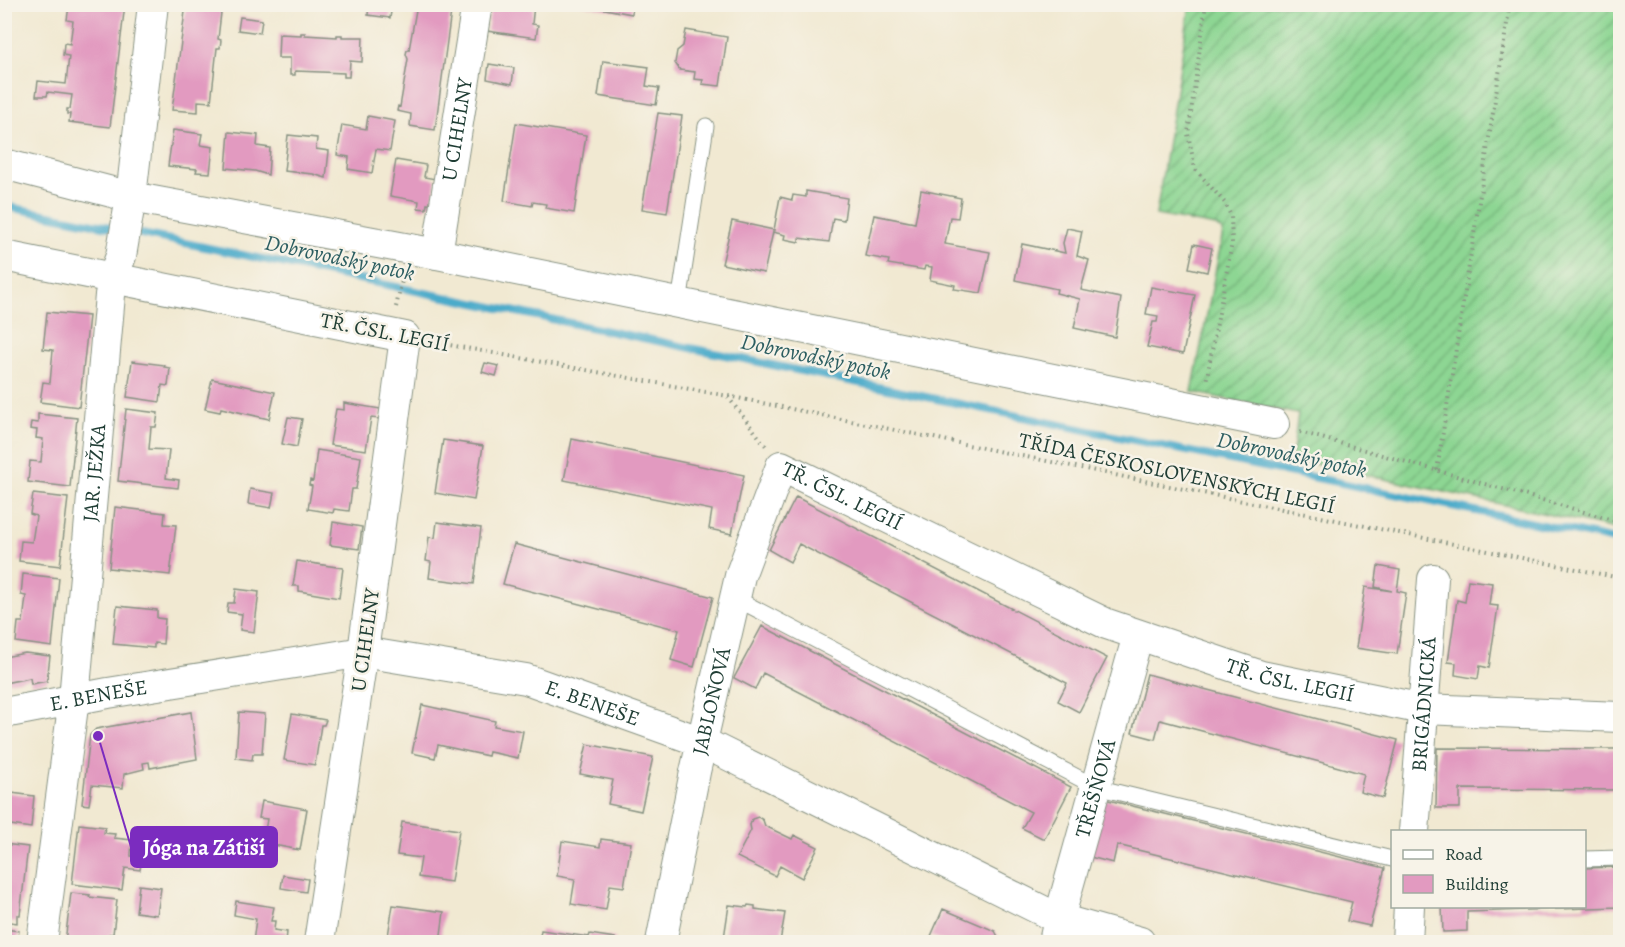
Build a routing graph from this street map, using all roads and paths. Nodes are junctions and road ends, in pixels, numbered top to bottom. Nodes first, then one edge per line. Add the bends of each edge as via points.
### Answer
1 (153, 4) edge
2 (477, 4) edge
3 (1206, 4) edge
4 (1510, 4) edge
5 (706, 126) dead end
6 (4, 164) edge
7 (129, 209) junction
8 (437, 254) junction
9 (4, 256) edge
10 (117, 266) junction
11 (403, 276) dead end
12 (679, 303) junction
13 (395, 309) dead end
14 (405, 337) junction
15 (728, 396) junction
16 (1201, 409) junction
17 (1274, 424) joint
18 (782, 466) junction
19 (1437, 470) junction
20 (1620, 522) edge
21 (1620, 578) edge
22 (1433, 579) dead end
23 (735, 598) junction
24 (1138, 635) junction
25 (363, 652) junction
26 (74, 699) junction
27 (1423, 709) junction
28 (4, 712) edge
29 (1620, 717) edge
30 (702, 742) junction
31 (1096, 787) junction
32 (1414, 830) edge
33 (1620, 858) edge
34 (1391, 859) edge
35 (1586, 859) edge
36 (1409, 908) edge
37 (1057, 931) edge
38 (42, 942) edge
39 (319, 942) edge
40 (661, 942) edge
41 (1140, 942) edge
42 (1407, 942) edge

1 - 7 street, JAR. JEŽKA
2 - 8 street, U CIHELNY
3 - 16 path via 1188,134 1195,170 1231,216 1232,243
4 - 19 path
5 - 12 lane
6 - 7 street
7 - 8 street
7 - 10 street, JAR. JEŽKA
8 - 12 street
9 - 10 street, TŘ. ČSL. LEGIÍ
10 - 14 street, TŘ. ČSL. LEGIÍ
10 - 26 street, JAR. JEŽKA via 109,305
11 - 13 path
12 - 16 street
14 - 15 path, TŘ. ČSL. LEGIÍ
14 - 25 street, U CIHELNY
15 - 18 path, TŘ. ČSL. LEGIÍ
15 - 21 path, TŘÍDA ČESKOSLOVENSKÝCH LEGIÍ
16 - 17 street
17 - 19 path
18 - 23 street, JABLOŇOVÁ
18 - 24 street, TŘ. ČSL. LEGIÍ via 1107,624
19 - 20 path
22 - 27 street, BRIGÁDNICKÁ
23 - 30 street, JABLOŇOVÁ
23 - 31 lane
24 - 27 street, TŘ. ČSL. LEGIÍ via 1261,676
24 - 31 street, TŘEŠŇOVÁ
25 - 26 street, E. BENEŠE
25 - 30 street, E. BENEŠE via 526,679
25 - 39 street, U CIHELNY
26 - 28 street, E. BENEŠE
26 - 38 street, JAR. JEŽKA
27 - 29 street, TŘ. ČSL. LEGIÍ
27 - 32 street, BRIGÁDNICKÁ
30 - 37 street, E. BENEŠE
30 - 40 street, JABLOŇOVÁ
31 - 34 lane
31 - 37 street, TŘEŠŇOVÁ
33 - 35 lane
36 - 42 street
37 - 41 street, E. BENEŠE

